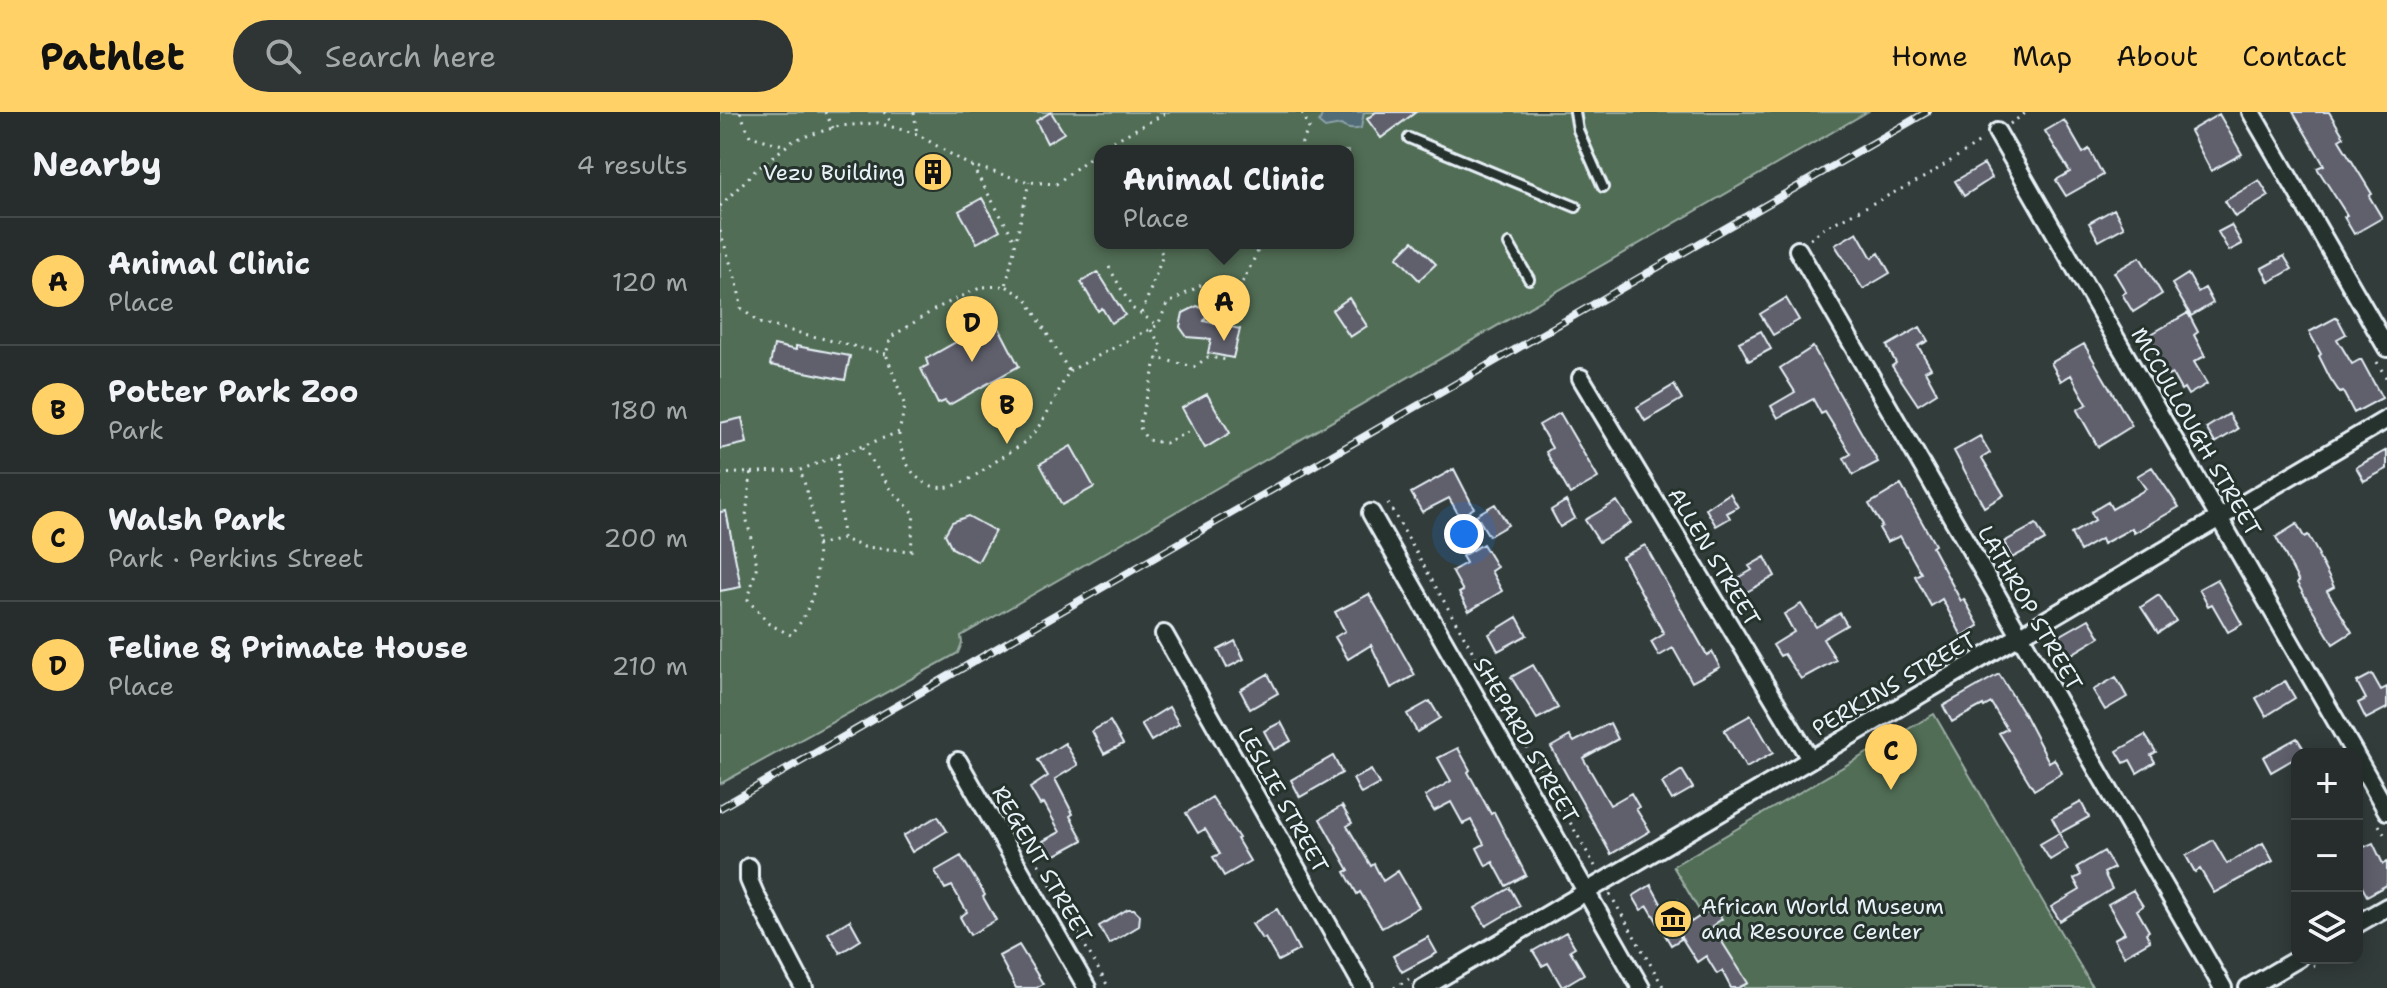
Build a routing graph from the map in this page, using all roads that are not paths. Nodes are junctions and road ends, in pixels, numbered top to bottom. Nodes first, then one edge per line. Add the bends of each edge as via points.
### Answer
1 (1575, 112) edge
2 (2251, 112) edge
3 (1997, 132) road end
4 (1409, 138) dead end
5 (1603, 187) dead end
6 (1576, 207) dead end
7 (1509, 244) dead end
8 (1798, 250) road end
9 (1529, 279) dead end
10 (2387, 348) edge
11 (1581, 378) dead end
12 (2387, 419) edge
13 (1371, 513) dead end
14 (2220, 517) junction
15 (1164, 634) dead end
16 (2020, 635) junction
17 (2351, 748) edge
18 (1810, 759) junction
19 (958, 761) dead end
20 (2363, 768) edge
21 (2387, 811) edge
22 (749, 867) dead end
23 (1587, 891) junction
24 (2387, 907) edge
25 (2363, 921) edge
26 (2291, 963) edge
27 (804, 988) edge
28 (1087, 988) edge
29 (1364, 988) edge
30 (1423, 988) edge
31 (1641, 988) edge
32 (2223, 988) edge
33 (2248, 988) edge

1 - 5 lane
2 - 10 street
3 - 14 street, MCCULLOUGH STREET
4 - 6 lane
7 - 9 lane
8 - 16 street, LATHROP STREET
11 - 18 street, ALLEN STREET
12 - 14 street, PERKINS STREET
13 - 23 street, SHEPARD STREET
14 - 16 street, PERKINS STREET
14 - 17 street, MCCULLOUGH STREET
15 - 29 street, LESLIE STREET
16 - 18 street, PERKINS STREET
16 - 32 street, LATHROP STREET
18 - 23 street, PERKINS STREET
19 - 28 street, REGENT STREET
20 - 21 street, MCCULLOUGH STREET
22 - 27 street via 755,894
23 - 30 street, PERKINS STREET
23 - 31 street, SHEPARD STREET
24 - 25 street
26 - 33 street

